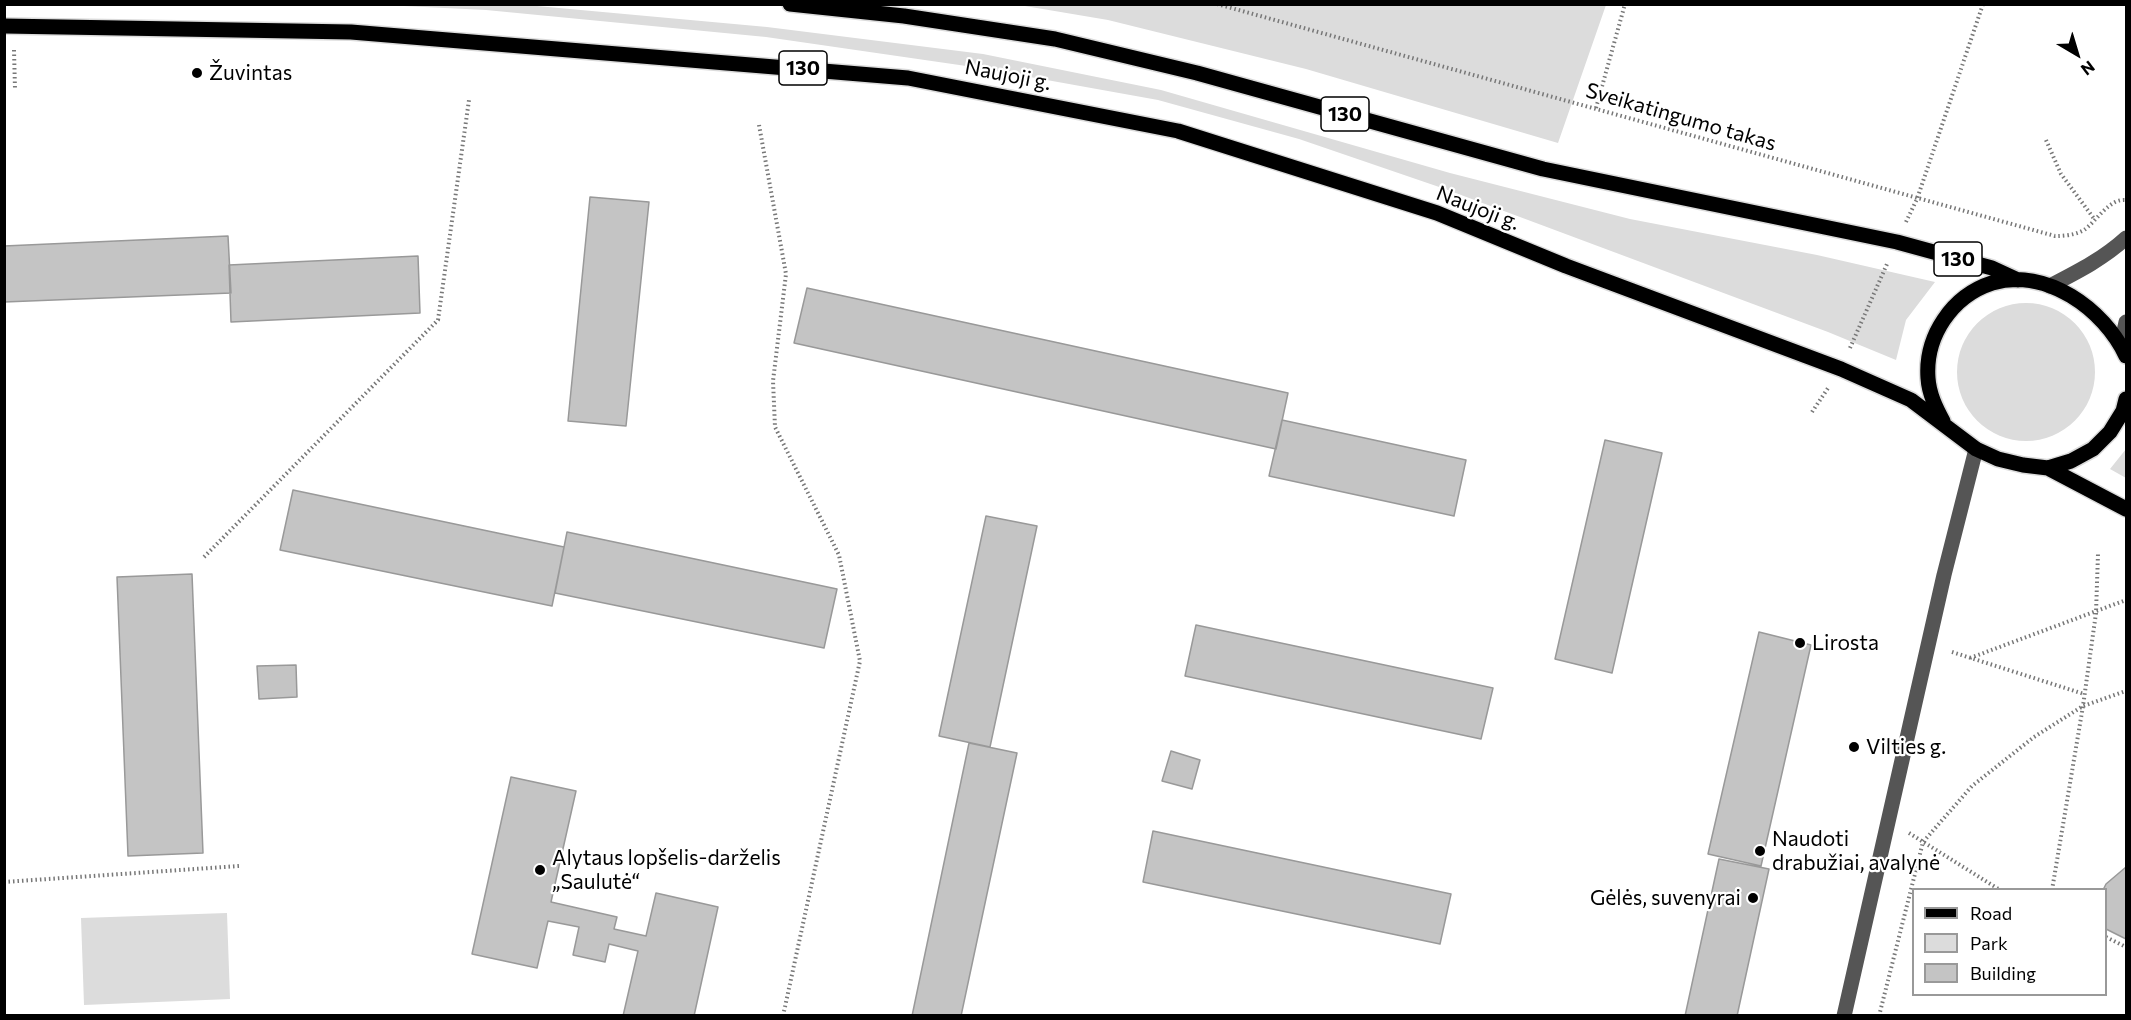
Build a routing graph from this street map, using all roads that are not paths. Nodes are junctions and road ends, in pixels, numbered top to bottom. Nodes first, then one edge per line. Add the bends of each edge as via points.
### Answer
1 (790, 4) edge
2 (4, 26) edge
3 (2127, 238) edge
4 (2018, 280) junction
5 (2050, 286) junction
6 (2127, 322) edge
7 (2124, 351) edge
8 (2127, 399) edge
9 (1946, 426) junction
10 (1976, 449) junction
11 (2048, 468) junction
12 (2127, 509) edge
13 (1844, 1016) edge

1 - 4 main road, Naujoji g. / 130 via 904,16 1055,39 1197,73 1543,169 1897,242 1992,268
2 - 9 main road, Naujoji g. / 130 via 351,32 909,78 1178,131 1437,213 1841,369 1911,400
3 - 5 street via 2084,269
4 - 5 main road
4 - 9 main road via 1993,283 1970,293 1951,309 1936,330 1928,354 1928,379 1934,404
5 - 7 main road via 2091,309
6 - 7 street
8 - 11 main road via 2110,432 2092,449
9 - 10 main road, Naujoji g.
10 - 11 main road, Naujoji g. via 1998,459
10 - 13 street
11 - 12 main road

